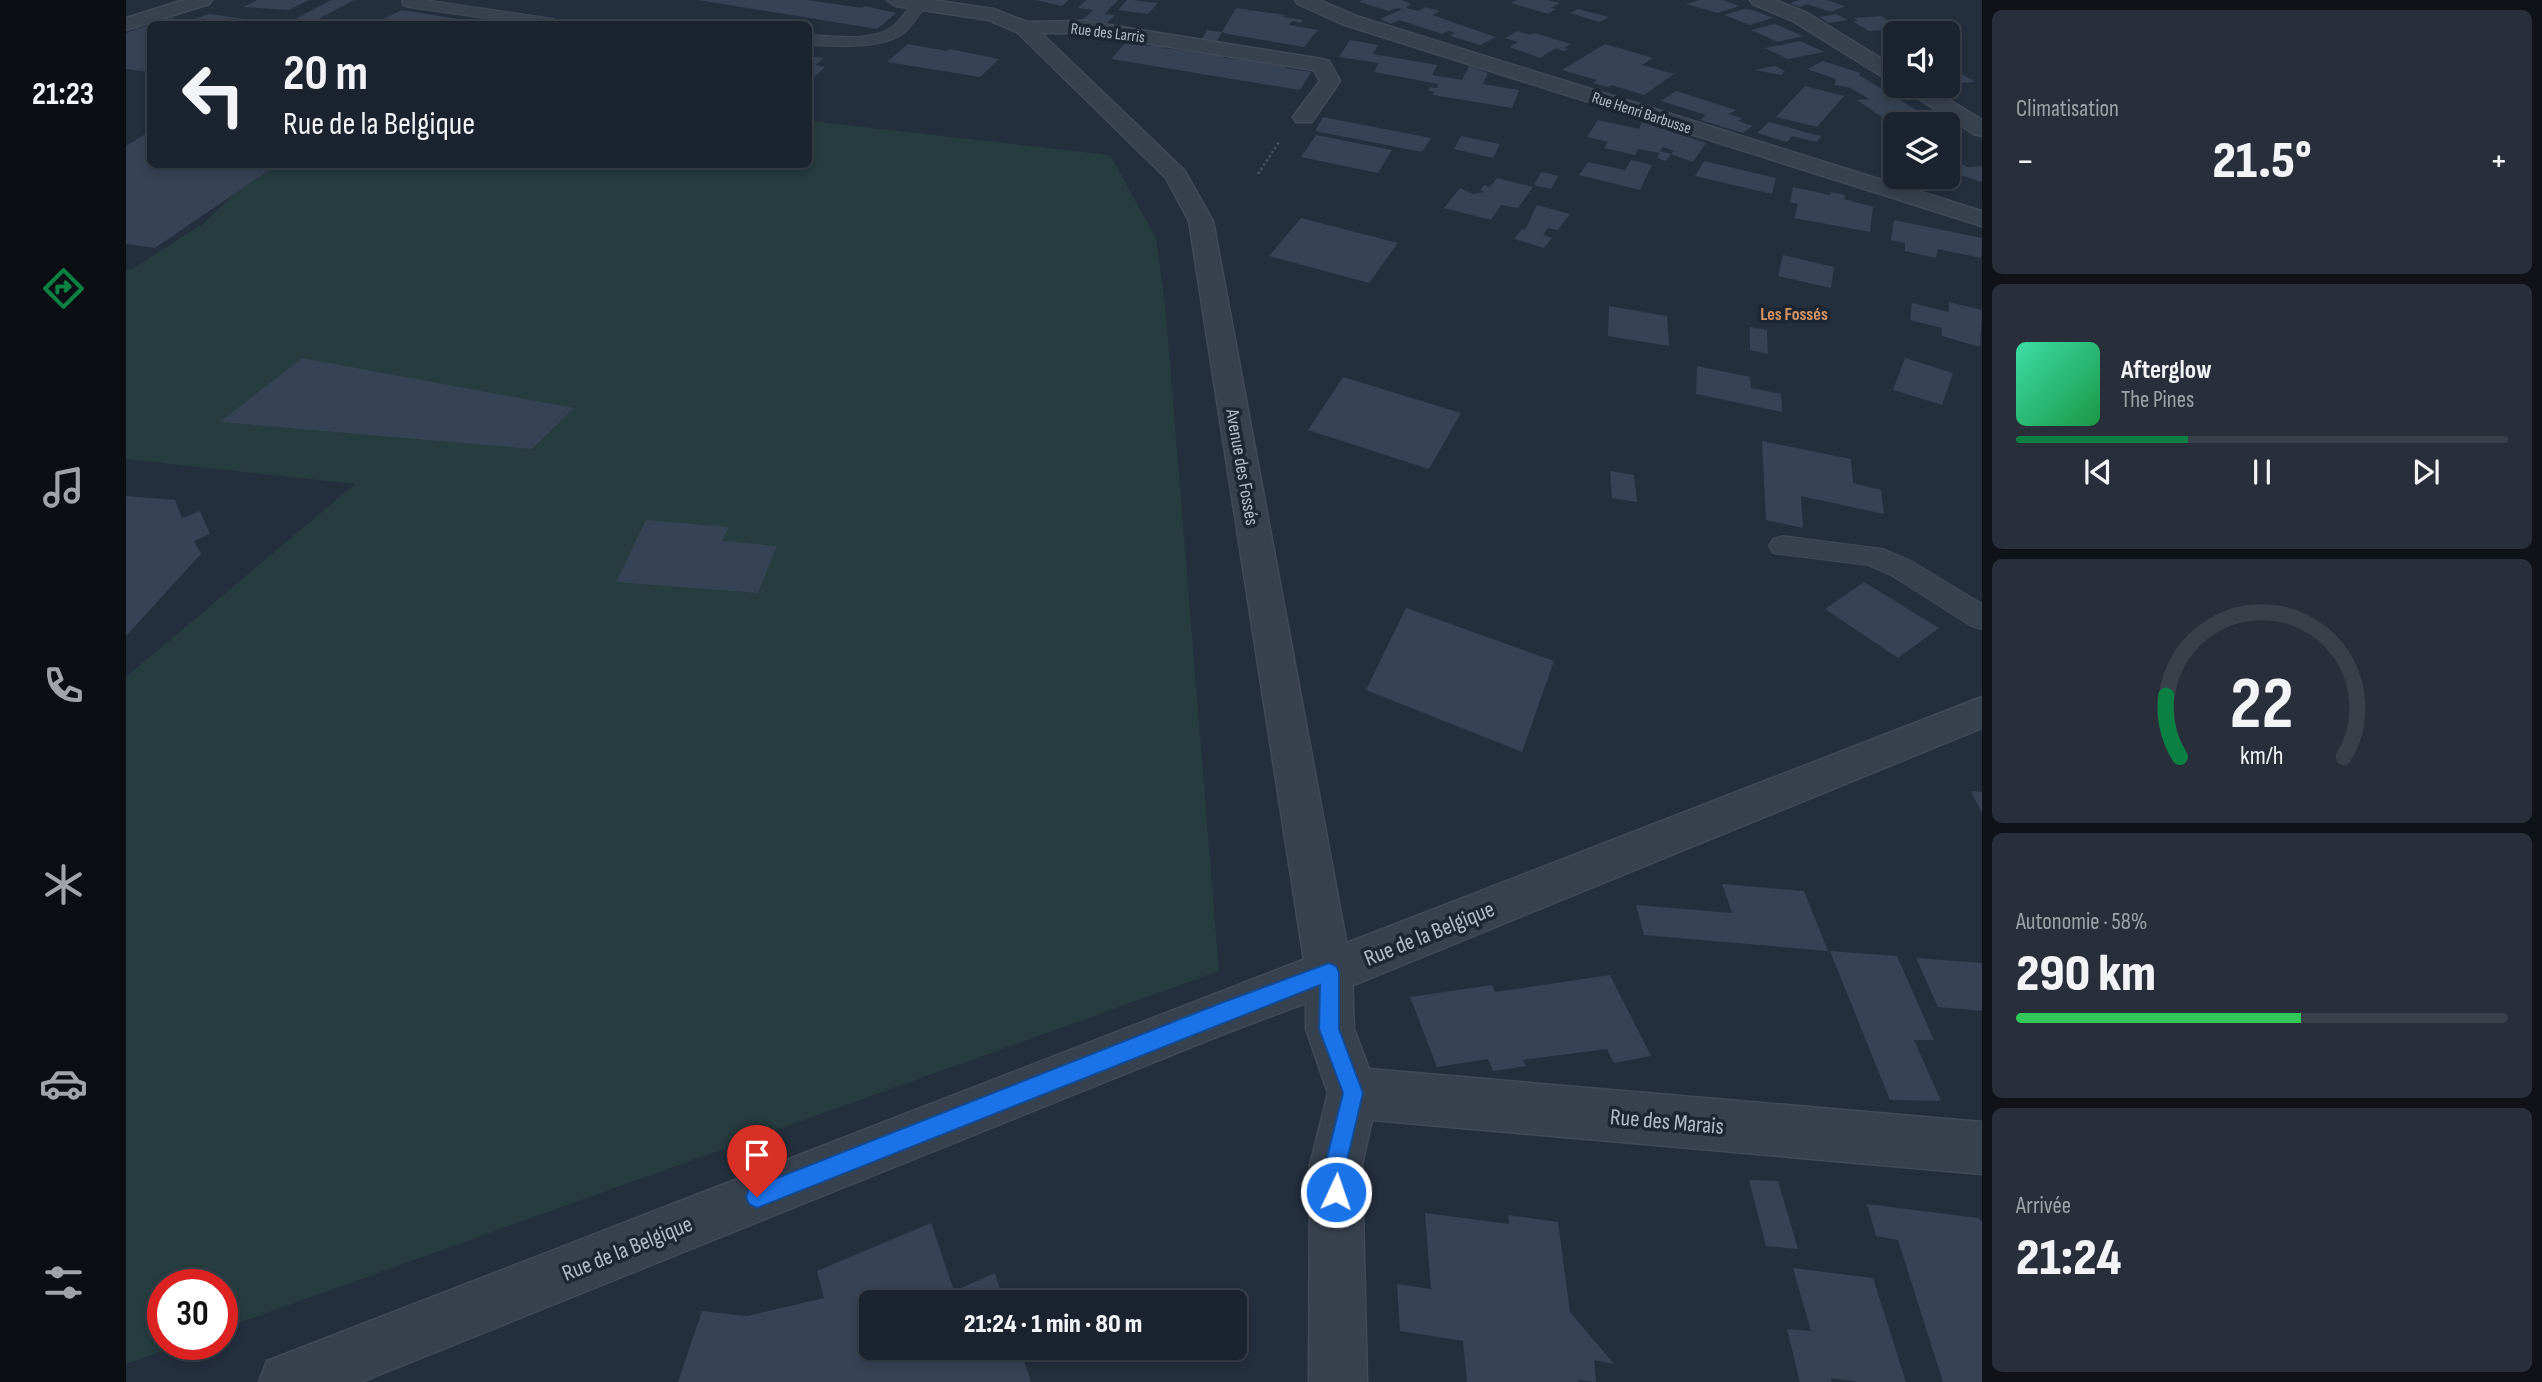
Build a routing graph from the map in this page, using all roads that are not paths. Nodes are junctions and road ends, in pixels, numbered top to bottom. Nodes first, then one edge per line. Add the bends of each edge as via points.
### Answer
1 (203, 0) edge
2 (895, 0) edge
3 (1304, 0) edge
4 (1759, 0) edge
5 (408, 2) dead end
6 (919, 4) junction
7 (534, 21) edge
8 (126, 24) edge
9 (1024, 28) junction
10 (812, 40) edge
11 (1883, 69) edge
12 (1932, 98) edge
13 (1304, 117) dead end
14 (1982, 129) edge
15 (1982, 219) edge
16 (1783, 546) dead end
17 (1982, 618) edge
18 (1982, 712) edge
19 (1329, 972) junction
20 (1353, 1093) junction
21 (1982, 1148) edge
22 (288, 1382) edge
23 (1338, 1382) edge

1 - 8 street
2 - 6 street, Rue des Larris
3 - 15 street, Rue Henri Barbusse via 1349,19
4 - 11 street via 1800,17
5 - 7 lane
6 - 9 street, Rue des Larris via 993,15
6 - 10 lane via 897,31 883,36
9 - 13 street, Rue des Larris via 1084,27 1322,65 1330,81
9 - 19 street, Avenue des Fossés via 1176,175 1201,221
12 - 14 street
16 - 17 lane via 1873,556
18 - 19 street, Rue de la Belgique
19 - 20 street, Avenue des Fossés via 1329,1029
19 - 22 street, Rue de la Belgique
20 - 21 street, Rue des Marais
20 - 23 street via 1336,1165

